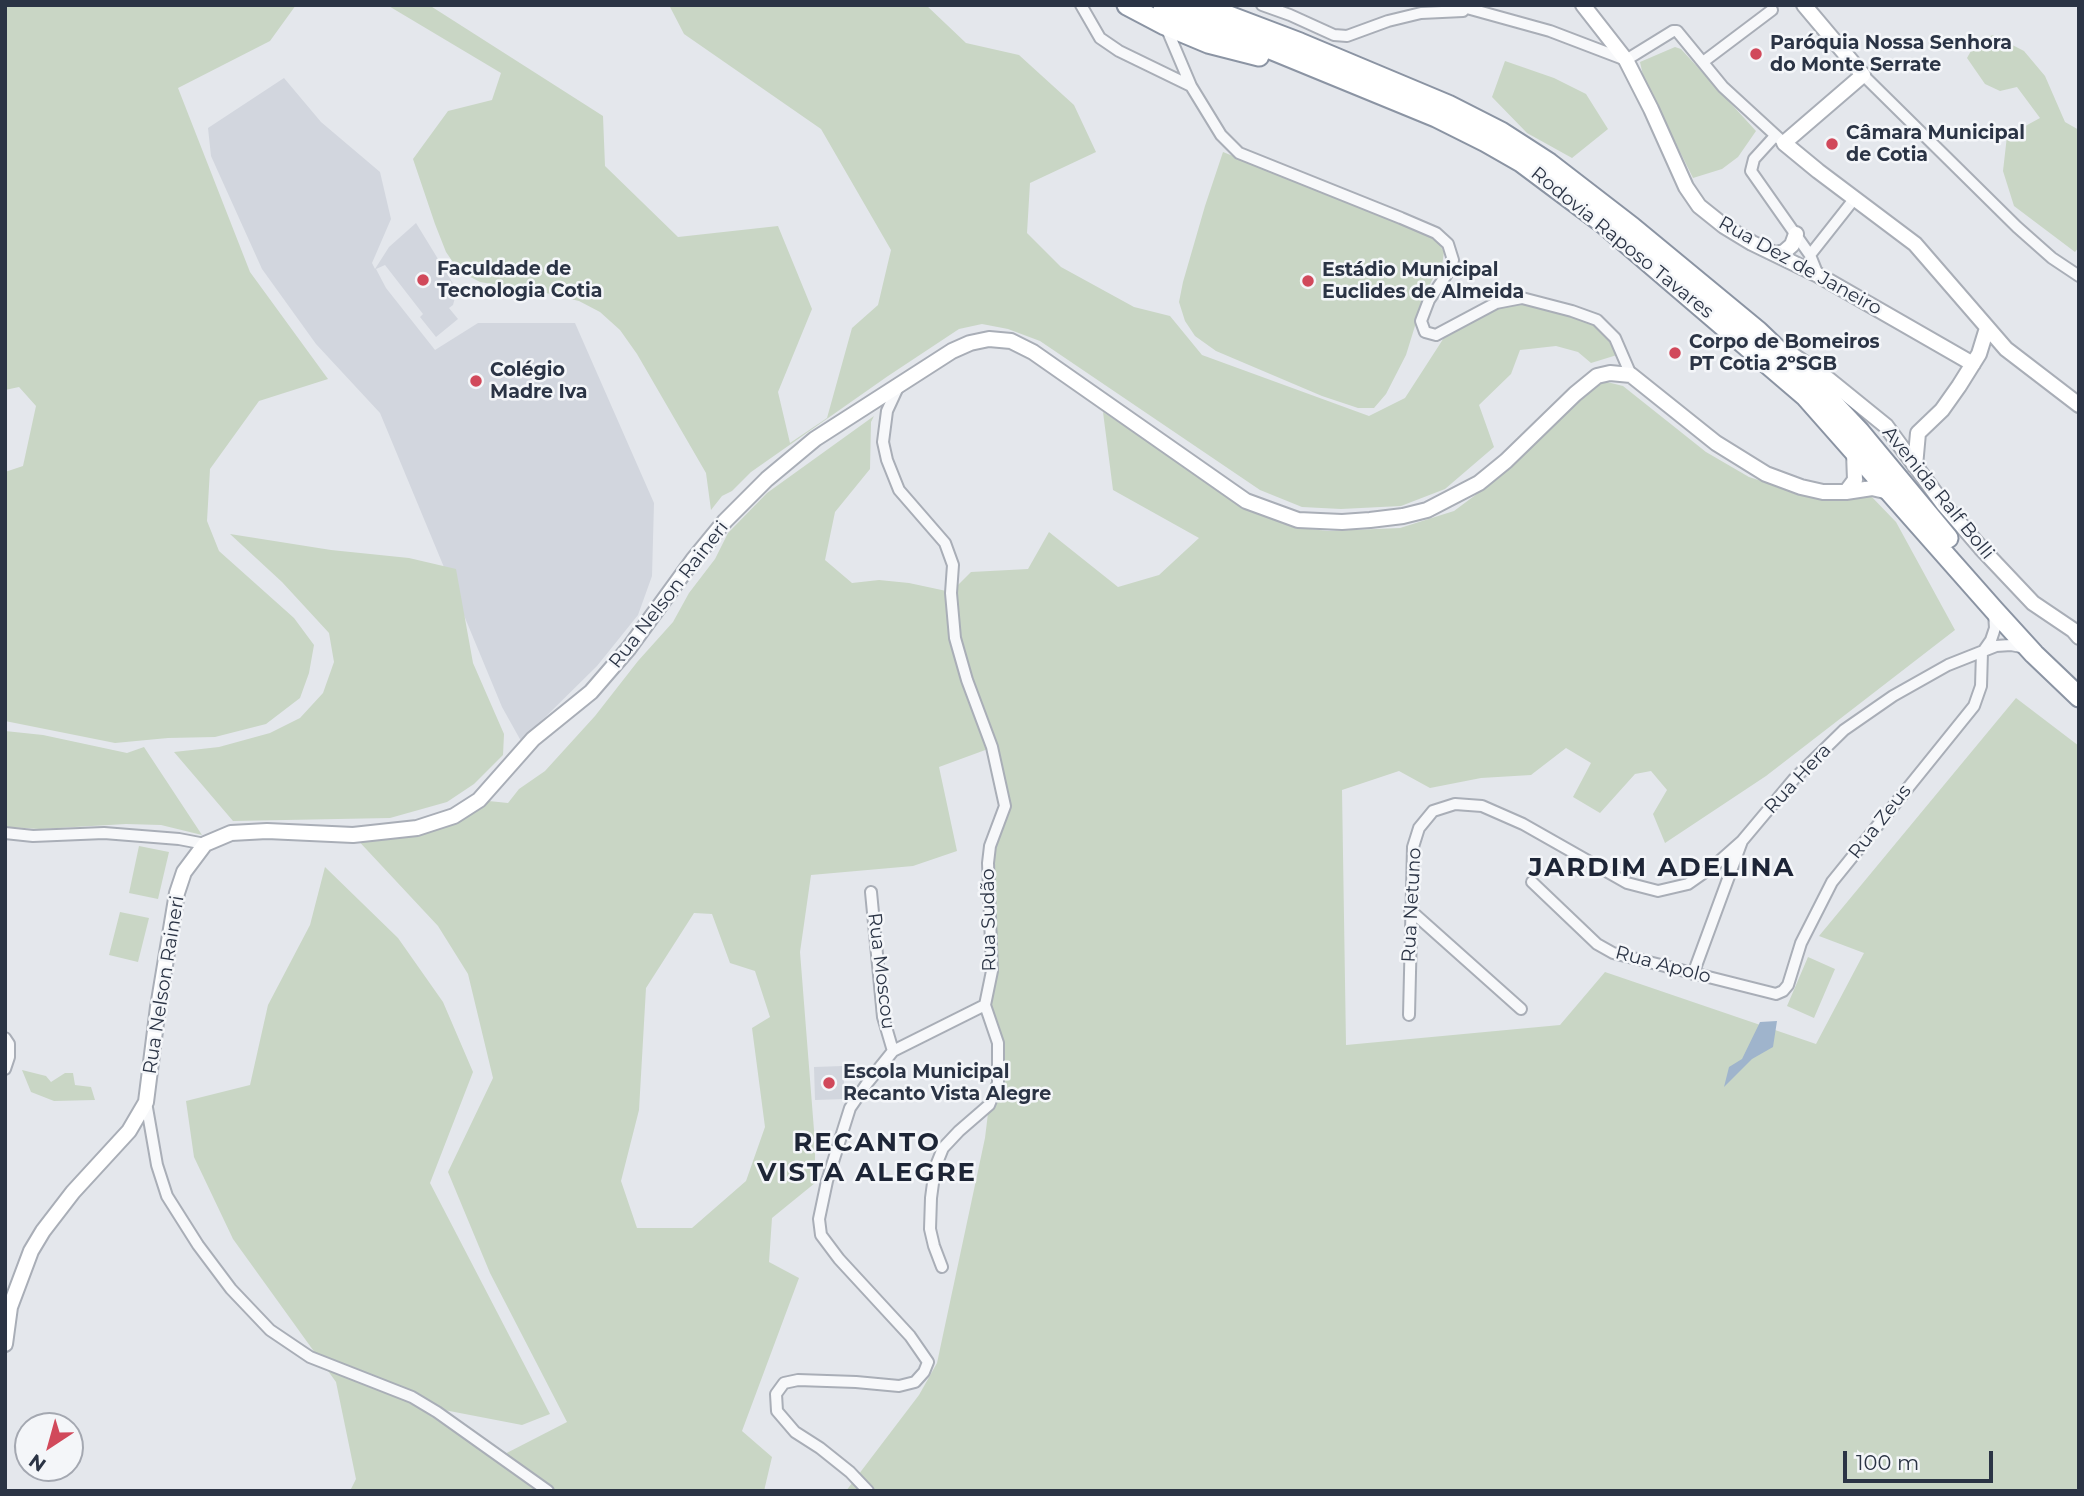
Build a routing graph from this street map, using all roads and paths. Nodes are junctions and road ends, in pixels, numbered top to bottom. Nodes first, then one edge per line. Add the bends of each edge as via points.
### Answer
1 (1081, 5) edge
2 (1127, 5) edge
3 (1163, 5) edge
4 (1200, 5) edge
5 (1262, 5) edge
6 (1456, 5) edge
7 (1583, 5) edge
8 (1804, 5) edge
9 (1471, 10) junction
10 (1772, 10) dead end
11 (1165, 26) junction
12 (1626, 60) junction
13 (1703, 62) junction
14 (1316, 68) junction
15 (1863, 75) junction
16 (1191, 86) junction
17 (1779, 139) junction
18 (1855, 198) junction
19 (1796, 234) junction
20 (1776, 254) junction
21 (1810, 255) junction
22 (1818, 275) junction
23 (2079, 276) edge
24 (1987, 328) junction
25 (1758, 331) junction
26 (2006, 349) junction
27 (1976, 359) junction
28 (1631, 375) junction
29 (901, 383) junction
30 (2079, 405) edge
31 (1918, 433) junction
32 (1893, 435) junction
33 (1854, 453) junction
34 (1915, 466) junction
35 (1846, 492) junction
36 (1889, 492) junction
37 (1994, 610) junction
38 (2079, 637) edge
39 (2032, 651) junction
40 (1982, 652) junction
41 (2079, 684) edge
42 (2079, 697) edge
43 (2079, 712) edge
44 (5, 834) edge
45 (1742, 841) junction
46 (205, 844) junction
47 (1532, 882) dead end
48 (871, 892) dead end
49 (1410, 910) junction
50 (1693, 974) junction
51 (1776, 993) joint
52 (985, 1005) junction
53 (1521, 1009) dead end
54 (1409, 1015) dead end
55 (5, 1038) edge
56 (893, 1051) junction
57 (5, 1069) edge
58 (146, 1102) junction
59 (942, 1267) dead end
60 (6, 1330) edge
61 (5, 1344) edge
62 (548, 1491) edge
63 (868, 1491) edge

1 - 16 street via 1100,38
2 - 11 highway
3 - 14 highway, Rodovia Raposo Tavares
4 - 25 highway, Rodovia Raposo Tavares via 1448,105 1501,132 1587,191
5 - 9 street via 1334,35 1348,36 1421,13
6 - 9 street
7 - 12 main road, Rua Dez de Janeiro
8 - 15 main road
9 - 12 street via 1550,31
10 - 13 street
11 - 14 highway via 1208,43
11 - 16 street
12 - 13 street via 1677,31
12 - 20 main road, Rua Dez de Janeiro via 1699,206 1724,226
13 - 17 street
14 - 33 highway, Rodovia Raposo Tavares via 1436,117 1521,162 1604,224 1747,345 1805,396
15 - 17 main road
15 - 23 street via 2017,228
16 - 28 street via 1221,135 1239,153 1436,233 1448,244 1453,260 1429,300 1421,321 1425,332 1436,335 1496,303 1522,298 1597,320 1615,338
17 - 18 main road
17 - 19 street via 1754,159 1751,170
18 - 21 street
18 - 24 main road via 1915,244
19 - 20 main road via 1792,246
19 - 21 street
20 - 22 main road, Rua Dez de Janeiro
21 - 22 street
22 - 27 main road, Rua Dez de Janeiro
24 - 26 main road
24 - 27 main road
25 - 32 main road, Avenida Ralf Bolli via 1864,406
25 - 41 highway, Rodovia Raposo Tavares via 1860,432 2006,609
26 - 27 main road
26 - 30 main road
27 - 31 main road via 1942,410
28 - 29 main road, Rua Nelson Raineri via 1597,376 1479,483 1427,510 1342,522 1298,520 1246,500 1011,341 970,343
28 - 35 main road via 1716,443 1766,474 1822,492
29 - 46 main road, Rua Nelson Raineri via 767,478 725,521 591,692 533,739 479,800 454,816 417,828 353,835 231,833
29 - 52 street, Rua Sudão via 887,411 883,442 887,460 899,490 945,543 953,565 955,638 992,747 1005,806 988,863 992,971
31 - 32 main road
31 - 34 main road
32 - 34 main road, Avenida Ralf Bolli
33 - 35 main road via 1855,480
33 - 36 highway, Rodovia Raposo Tavares
34 - 38 main road, Avenida Ralf Bolli via 1981,548 2033,603
35 - 36 main road via 1872,488
36 - 37 highway, Rodovia Raposo Tavares
37 - 39 highway, Rodovia Raposo Tavares
37 - 40 street via 1995,628
39 - 40 street, Rua Hera via 1996,646
39 - 42 highway, Rodovia Raposo Tavares
39 - 43 highway
40 - 45 street, Rua Hera via 1948,664 1844,730 1794,779
40 - 51 street, Rua Zeus via 1981,687 1974,706 1832,882 1801,943 1788,985
44 - 46 street via 104,833
45 - 49 street, Rua Netuno via 1688,884 1658,891 1627,883 1482,806 1455,804 1433,811 1419,828 1413,847
45 - 50 street, Rua Hera
46 - 58 main road, Rua Nelson Raineri via 184,872 177,894
47 - 50 street, Rua Apolo via 1597,944 1613,953
48 - 56 street, Rua Moscou via 883,1017
49 - 53 street
49 - 54 street, Rua Netuno
50 - 51 street, Rua Apolo
52 - 56 street
52 - 59 street via 998,1043 998,1083 989,1105 943,1148 935,1168 930,1229
55 - 57 street via 9,1057
56 - 63 street via 850,1108 819,1219 821,1235 839,1259 928,1362 915,1382 899,1386 798,1380 784,1383 776,1394 777,1411 795,1432
58 - 60 main road, Rua Nelson Raineri via 130,1131 43,1231 18,1285
58 - 62 street via 167,1196 231,1289 271,1330 310,1357 412,1397
60 - 61 main road, Rua Nelson Raineri

